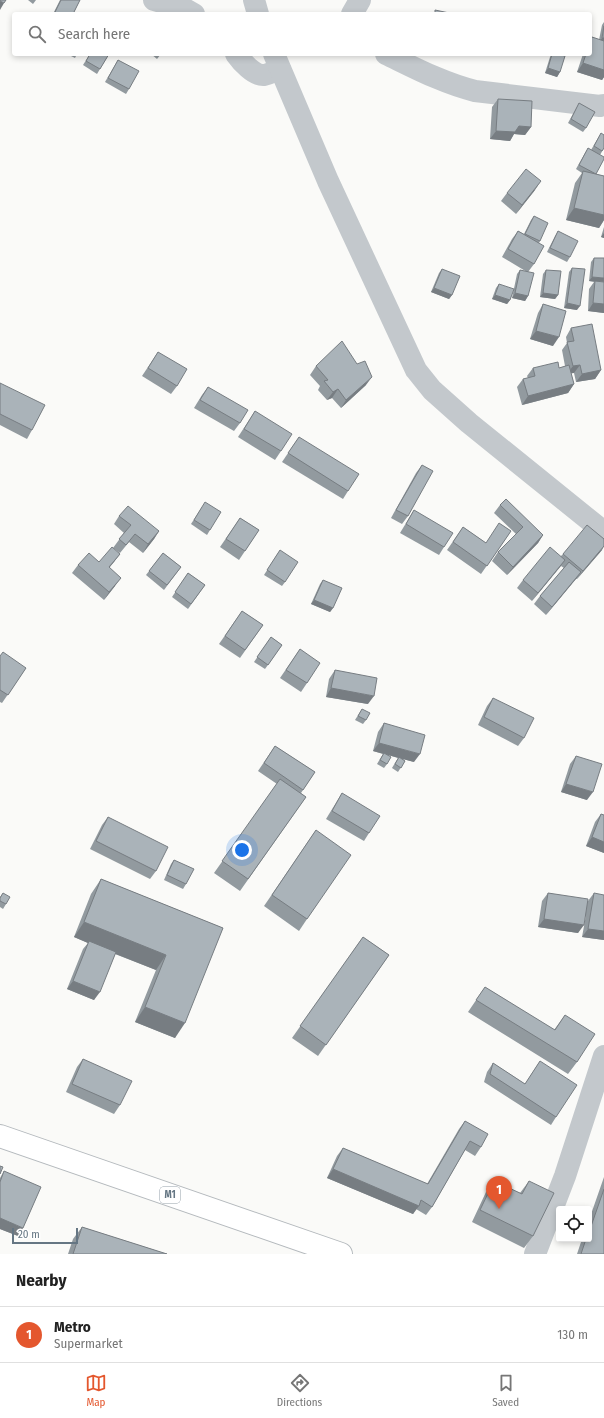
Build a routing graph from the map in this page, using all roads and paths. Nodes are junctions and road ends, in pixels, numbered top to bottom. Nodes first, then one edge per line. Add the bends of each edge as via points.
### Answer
1 (154, 0) edge
2 (254, 0) edge
3 (360, 0) edge
4 (190, 12) edge
5 (257, 12) edge
6 (353, 12) edge
7 (237, 56) edge
8 (390, 56) edge
9 (277, 61) edge
10 (604, 105) edge
11 (604, 532) edge
12 (604, 1056) edge
13 (0, 1136) edge
14 (341, 1254) edge
15 (535, 1254) edge

1 - 4 street
2 - 5 street
3 - 6 street
7 - 9 street via 244,65 264,75
8 - 10 street via 447,83 475,91
9 - 11 street via 328,181 416,370 432,390 469,423
12 - 15 street via 565,1176
13 - 14 highway, M1

